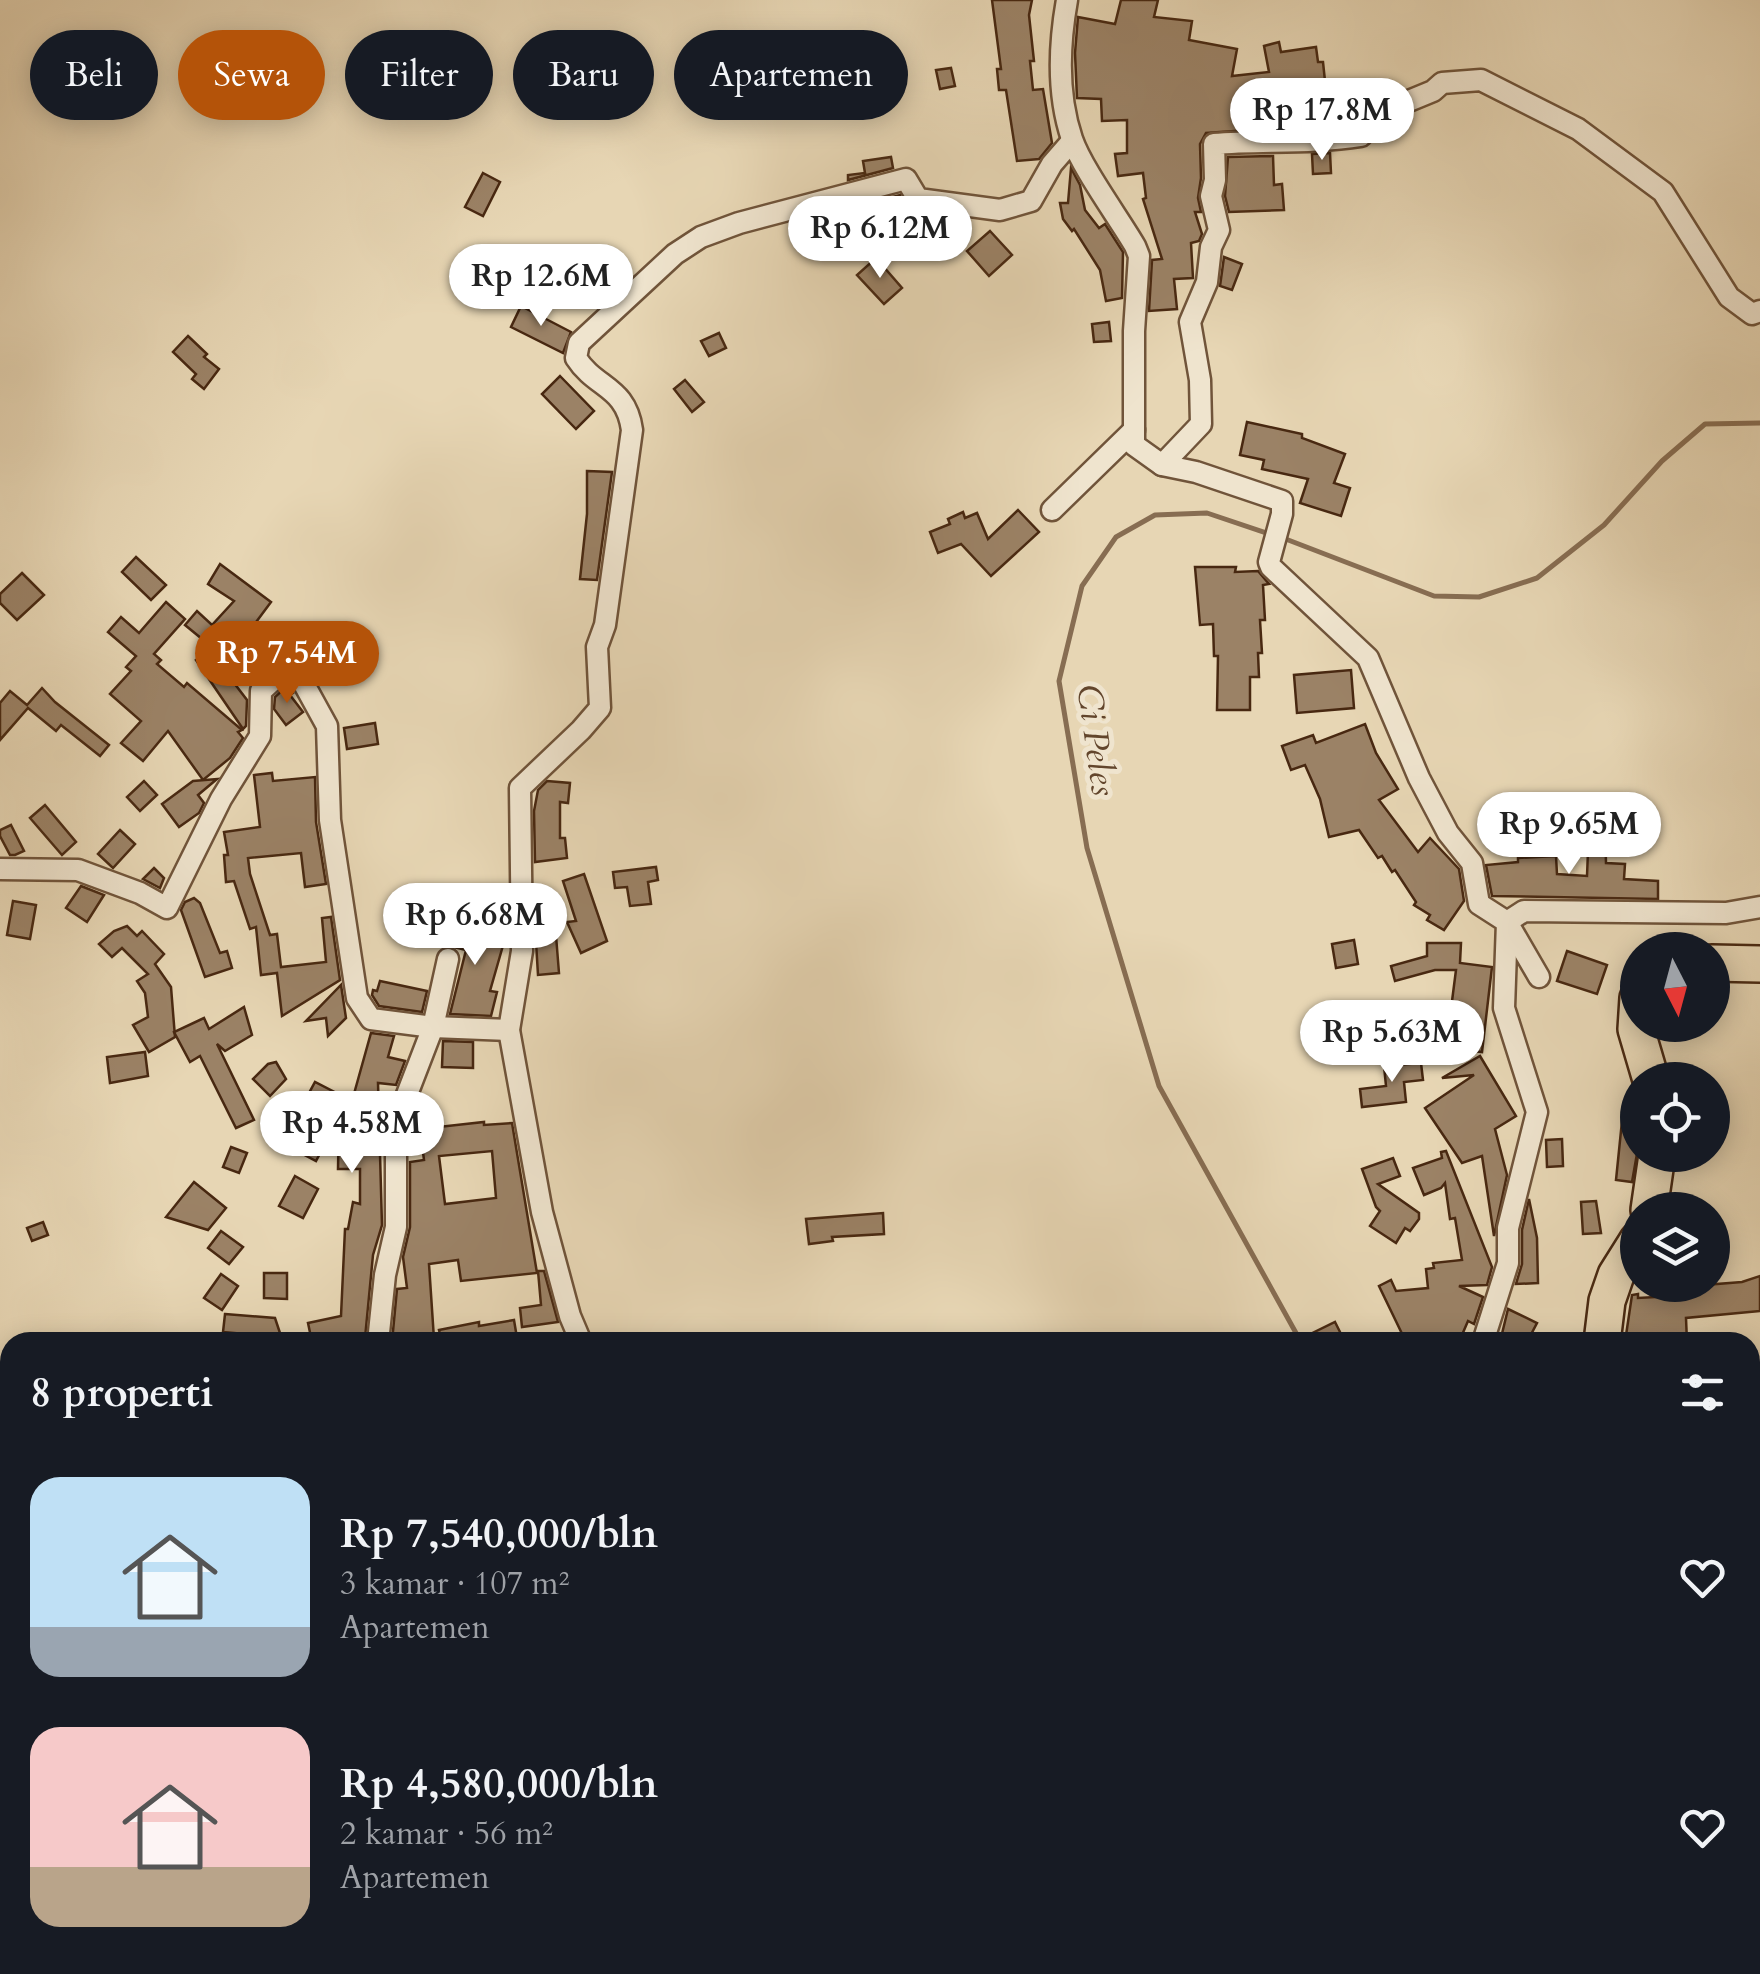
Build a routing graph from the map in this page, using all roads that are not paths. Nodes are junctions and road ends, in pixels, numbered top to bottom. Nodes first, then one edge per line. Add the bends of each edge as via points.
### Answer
1 (1067, 0) edge
2 (1072, 141) junction
3 (1760, 310) edge
4 (1134, 430) junction
5 (1162, 465) junction
6 (1052, 510) dead end
7 (0, 869) edge
8 (1760, 906) edge
9 (1507, 922) junction
10 (448, 959) dead end
11 (1730, 963) edge
12 (1760, 964) edge
13 (1539, 977) dead end
14 (433, 1026) junction
15 (509, 1030) junction
16 (1620, 1269) edge
17 (379, 1332) edge
18 (577, 1332) edge
19 (1486, 1332) edge
20 (1603, 1332) edge

1 - 2 street via 1062,90
2 - 4 street via 1139,256
2 - 15 street via 1031,202 1000,210 918,200 906,179 722,228 675,254 579,342 576,358 618,394 632,430 606,625 597,647 600,708 520,788 522,951
3 - 5 street via 1752,314 1729,297 1663,192 1578,129 1480,80 1442,82 1382,112 1361,136 1214,144 1212,196 1219,230 1190,322 1201,424
4 - 5 street via 1136,449
4 - 6 street
5 - 9 street via 1280,500 1273,570 1368,658 1419,778 1472,863 1479,904
7 - 14 street via 78,870 167,908 260,736 261,692 290,670 327,726 330,820 357,998 371,1019
8 - 9 street via 1726,913 1538,908
9 - 13 street
9 - 19 street via 1504,1008 1537,1112 1508,1228 1508,1263
10 - 14 street
11 - 12 highway
14 - 15 street
14 - 17 street via 396,1122 396,1227
15 - 18 street via 542,1212
16 - 20 highway

